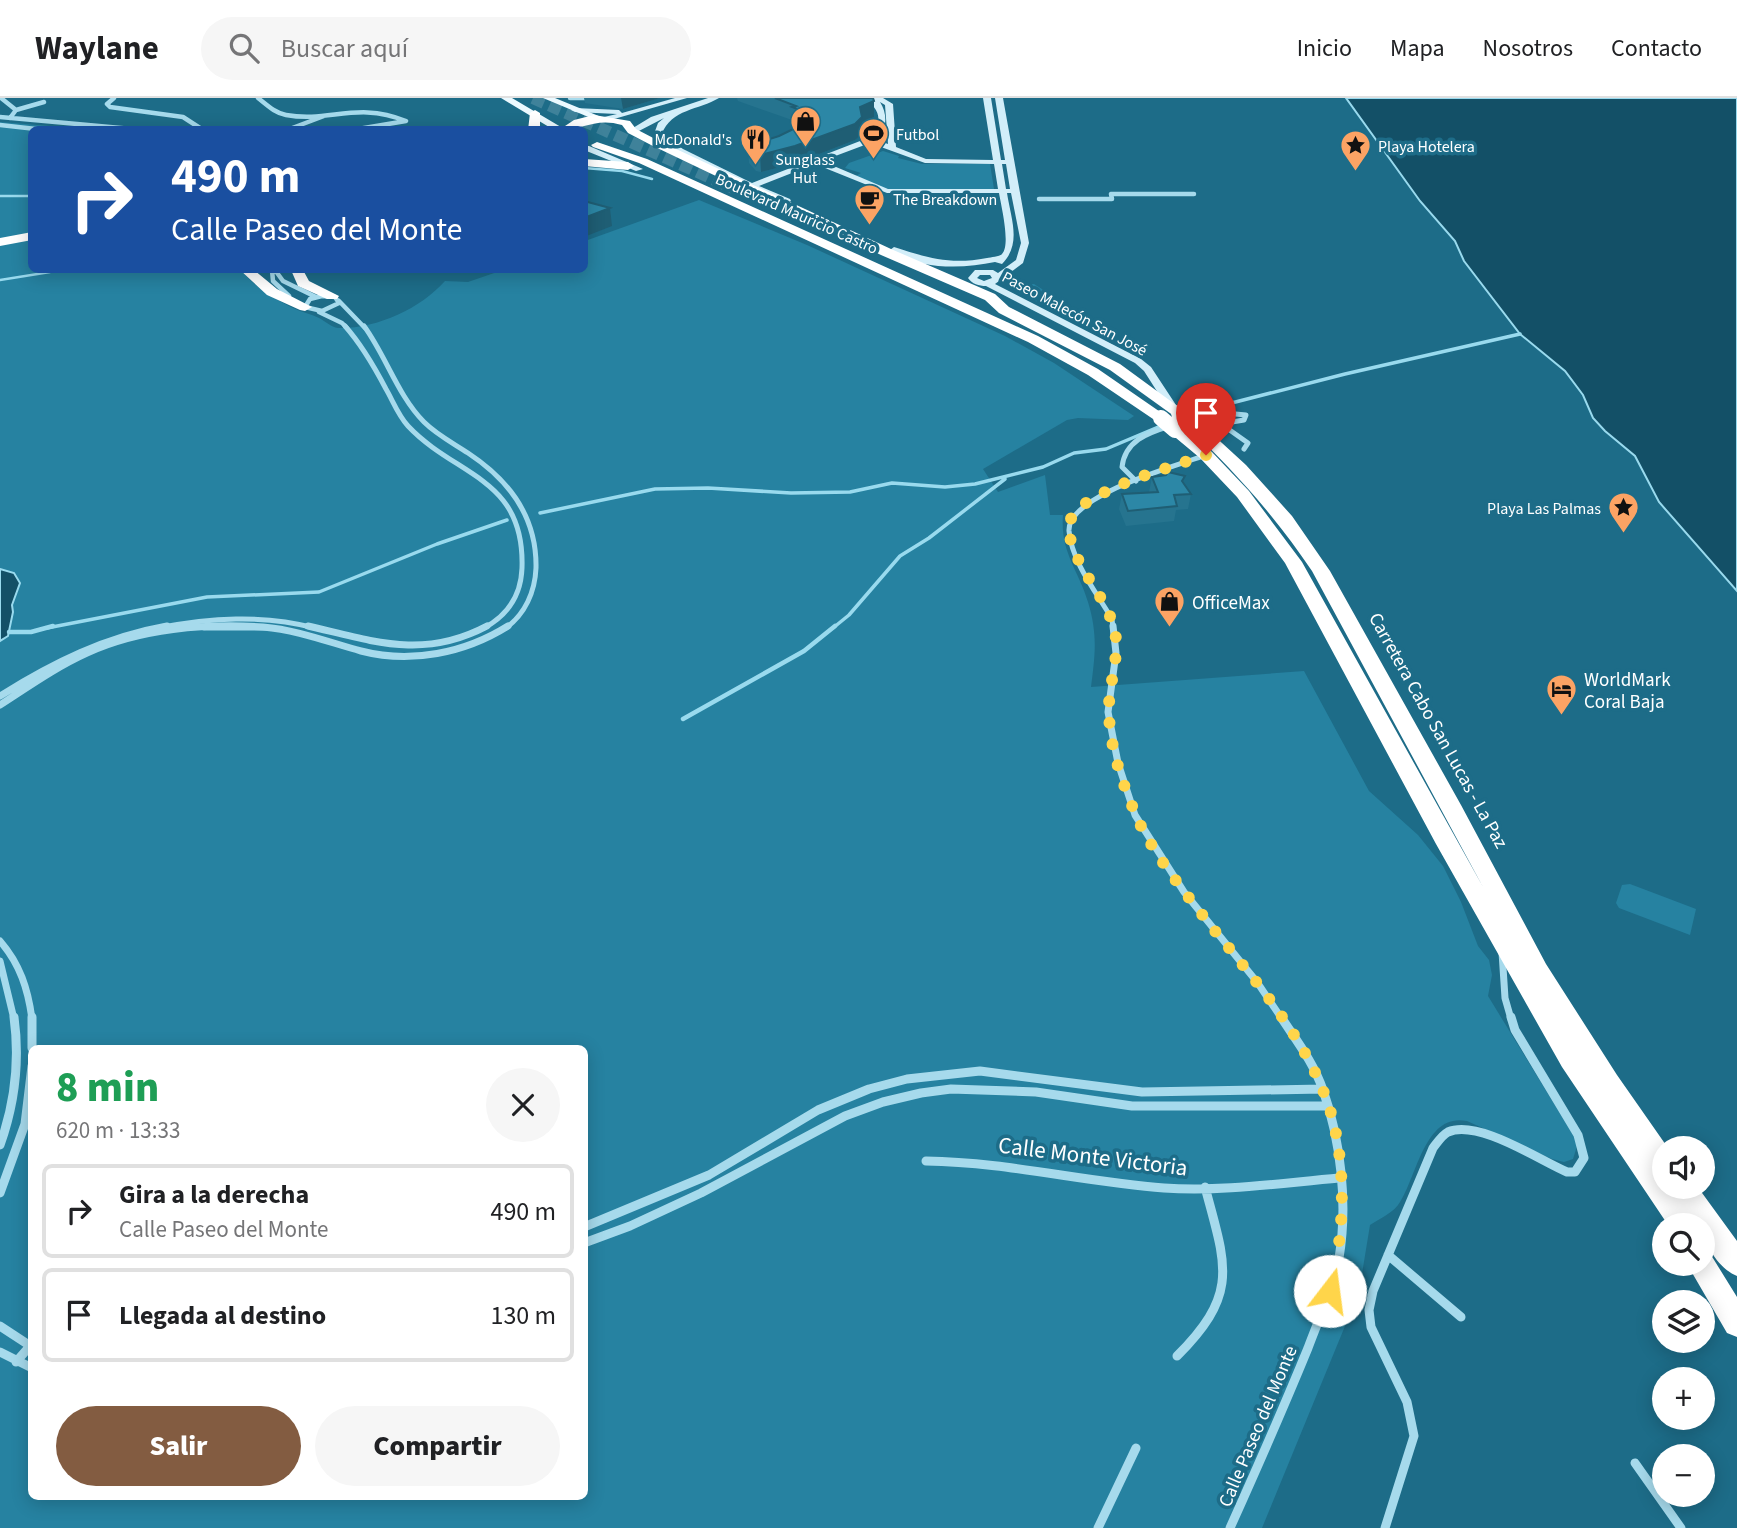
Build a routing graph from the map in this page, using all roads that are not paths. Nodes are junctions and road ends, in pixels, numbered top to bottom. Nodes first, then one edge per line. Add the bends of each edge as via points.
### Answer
1 (1, 98) edge
2 (114, 98) edge
3 (258, 98) edge
4 (505, 98) edge
5 (570, 98) edge
6 (588, 98) edge
7 (683, 98) edge
8 (715, 98) edge
9 (866, 98) edge
10 (878, 98) edge
11 (987, 98) edge
12 (999, 98) edge
13 (552, 100) edge
14 (44, 102) dead end
15 (680, 109) junction
16 (16, 110) junction
17 (575, 110) junction
18 (645, 110) junction
19 (989, 110) junction
20 (1002, 110) junction
21 (342, 111) junction
22 (532, 111) junction
23 (391, 113) junction
24 (604, 119) junction
25 (3, 121) edge
26 (383, 125) junction
27 (28, 126) edge
28 (77, 126) edge
29 (199, 126) edge
30 (299, 126) edge
31 (377, 126) edge
32 (534, 126) edge
33 (556, 126) edge
34 (570, 126) edge
35 (881, 126) junction
36 (892, 126) junction
37 (632, 131) junction
38 (872, 141) junction
39 (588, 147) edge
40 (892, 149) junction
41 (676, 152) junction
42 (588, 162) edge
43 (816, 162) junction
44 (997, 162) junction
45 (1009, 162) junction
46 (642, 165) junction
47 (753, 185) junction
48 (1002, 191) junction
49 (1015, 191) junction
50 (1195, 194) dead end
51 (1039, 199) dead end
52 (851, 230) junction
53 (28, 239) edge
54 (0, 243) edge
55 (28, 250) edge
56 (0, 252) edge
57 (886, 252) junction
58 (979, 268) junction
59 (250, 273) edge
60 (272, 273) edge
61 (276, 273) edge
62 (298, 273) edge
63 (998, 277) junction
64 (986, 284) junction
65 (316, 297) junction
66 (336, 299) junction
67 (305, 305) junction
68 (1003, 310) junction
69 (319, 312) junction
70 (981, 316) junction
71 (377, 348) junction
72 (363, 351) junction
73 (1115, 367) joint
74 (1176, 418) junction
75 (1244, 449) dead end
76 (1206, 455) junction
77 (1136, 481) junction
78 (500, 618) junction
79 (510, 624) junction
80 (182, 626) junction
81 (396, 648) junction
82 (392, 656) junction
83 (0, 696) edge
84 (0, 705) edge
85 (1501, 937) junction
86 (0, 941) edge
87 (0, 961) edge
88 (33, 1045) edge
89 (1036, 1076) junction
90 (1323, 1089) junction
91 (1035, 1092) junction
92 (28, 1099) edge
93 (1328, 1106) junction
94 (0, 1145) edge
95 (1652, 1146) edge
96 (926, 1161) dead end
97 (1652, 1166) edge
98 (1339, 1178) junction
99 (1205, 1187) junction
100 (0, 1193) edge
101 (1679, 1199) edge
102 (588, 1225) edge
103 (588, 1241) edge
104 (1388, 1255) junction
105 (1737, 1262) edge
106 (1715, 1269) edge
107 (1708, 1276) edge
108 (1737, 1300) edge
109 (1461, 1317) dead end
110 (1737, 1323) edge
111 (0, 1326) edge
112 (28, 1344) edge
113 (28, 1349) edge
114 (0, 1352) edge
115 (1177, 1356) dead end
116 (16, 1362) junction
117 (28, 1366) edge
118 (1136, 1448) dead end
119 (1635, 1463) dead end
120 (1098, 1528) edge
121 (1230, 1528) edge
122 (1385, 1528) edge
123 (1681, 1528) edge

1 - 16 street
2 - 29 street via 107,104 110,107 176,115
3 - 21 street via 286,115
4 - 22 main road
5 - 6 street
7 - 18 street
8 - 15 street
9 - 35 street via 879,105
10 - 36 street via 889,103
11 - 19 street, Paseo Malecón San José
12 - 20 street, Paseo Malecón San José
13 - 17 main road
13 - 22 main road via 545,109
14 - 16 street
15 - 37 street
15 - 47 street via 662,124 660,137 691,157
16 - 25 street
17 - 18 street
17 - 24 main road
18 - 24 street
19 - 20 street
19 - 44 street, Paseo Malecón San José
20 - 45 street, Paseo Malecón San José
21 - 23 street
21 - 30 street
22 - 32 highway
22 - 33 main road
23 - 26 street
23 - 26 street via 406,121
24 - 34 highway
24 - 37 highway, Boulevard Mauricio Castro via 626,123
25 - 27 street
25 - 28 street
26 - 31 street
35 - 36 street
35 - 38 street via 880,135
36 - 40 street
37 - 39 highway via 622,140
37 - 41 highway, Boulevard Mauricio Castro
38 - 40 street
38 - 43 street
39 - 46 highway, Boulevard Mauricio Castro
40 - 44 street via 925,161
41 - 46 highway via 653,154
41 - 57 highway, Boulevard Mauricio Castro
42 - 46 highway
43 - 47 street
43 - 48 street via 885,191
44 - 45 street
44 - 48 street, Paseo Malecón San José
45 - 49 street, Paseo Malecón San José
46 - 70 highway, Boulevard Mauricio Castro
47 - 52 street
48 - 49 street
48 - 58 street, Paseo Malecón San José via 1010,247 1005,257
49 - 63 street, Paseo Malecón San José via 1025,251 1020,261
50 - 51 street
52 - 57 highway
52 - 58 street via 923,262
53 - 54 highway
55 - 56 highway
57 - 68 highway, Boulevard Mauricio Castro via 990,297
58 - 63 street
58 - 64 street via 972,278
59 - 67 highway via 272,292
60 - 67 street via 277,287
61 - 65 street
62 - 66 highway via 303,283
63 - 64 street
64 - 74 street, Paseo Malecón San José via 1138,361 1148,369
65 - 66 street
65 - 67 street
66 - 69 street via 334,308
66 - 71 street via 361,320
67 - 69 street
68 - 70 highway, Boulevard Mauricio Castro via 727,190 944,292
68 - 73 highway, Boulevard Mauricio Castro
69 - 72 street via 342,323
70 - 74 highway, Boulevard Mauricio Castro
71 - 72 street
71 - 79 street via 420,418 499,475 529,517 537,569 531,597
72 - 78 street via 410,428 479,474 507,507 517,530 522,573 514,601
73 - 74 highway, Carretera Cabo San Lucas - La Paz
74 - 76 highway, Carretera Cabo San Lucas - La Paz
74 - 95 highway, Carretera Cabo San Lucas - La Paz via 1240,468 1278,510 1321,571 1538,971
75 - 77 street via 1248,443 1244,438 1224,426 1246,415 1207,415 1132,442 1122,456 1122,467
76 - 77 street, Calle Paseo del Monte
76 - 85 highway, Carretera Cabo San Lucas - La Paz via 1265,521 1299,572
77 - 90 street, Calle Paseo del Monte via 1088,502 1071,520 1069,529 1073,549 1108,610 1116,636 1108,712 1118,763 1135,815 1150,840 1184,892 1280,1015
78 - 79 street
78 - 81 street via 458,639
79 - 82 street via 454,651
80 - 81 street via 242,619 282,621
80 - 82 street via 255,625 292,630
80 - 83 street via 130,632 85,647
80 - 84 street via 78,657
81 - 82 street
85 - 97 highway, Carretera Cabo San Lucas - La Paz via 1571,1060
85 - 104 street via 1508,1012 1578,1135 1584,1158 1575,1172 1567,1172 1480,1131 1461,1128 1446,1132 1433,1148
86 - 88 street via 14,955 27,988
87 - 94 street via 11,995 16,1059
89 - 90 street via 1142,1092
89 - 91 street
89 - 102 street via 942,1073 869,1089 818,1110 709,1175
90 - 93 street, Calle Paseo del Monte
91 - 93 street via 1132,1106
91 - 103 street via 951,1088 883,1102 845,1116 677,1205
92 - 100 street via 25,1124
93 - 98 street, Calle Paseo del Monte
96 - 99 street, Calle Monte Victoria via 993,1163 1166,1188
98 - 99 street, Calle Monte Victoria
98 - 121 street, Calle Paseo del Monte via 1339,1257 1330,1291 1282,1415
99 - 115 street via 1222,1252 1224,1290 1197,1339
101 - 105 highway, Carretera Cabo San Lucas - La Paz
104 - 109 street
104 - 122 street via 1369,1315 1373,1334 1410,1406 1414,1436
106 - 108 highway
107 - 110 highway
111 - 112 street
113 - 116 street
114 - 116 street
116 - 117 street
118 - 120 street
119 - 123 street

